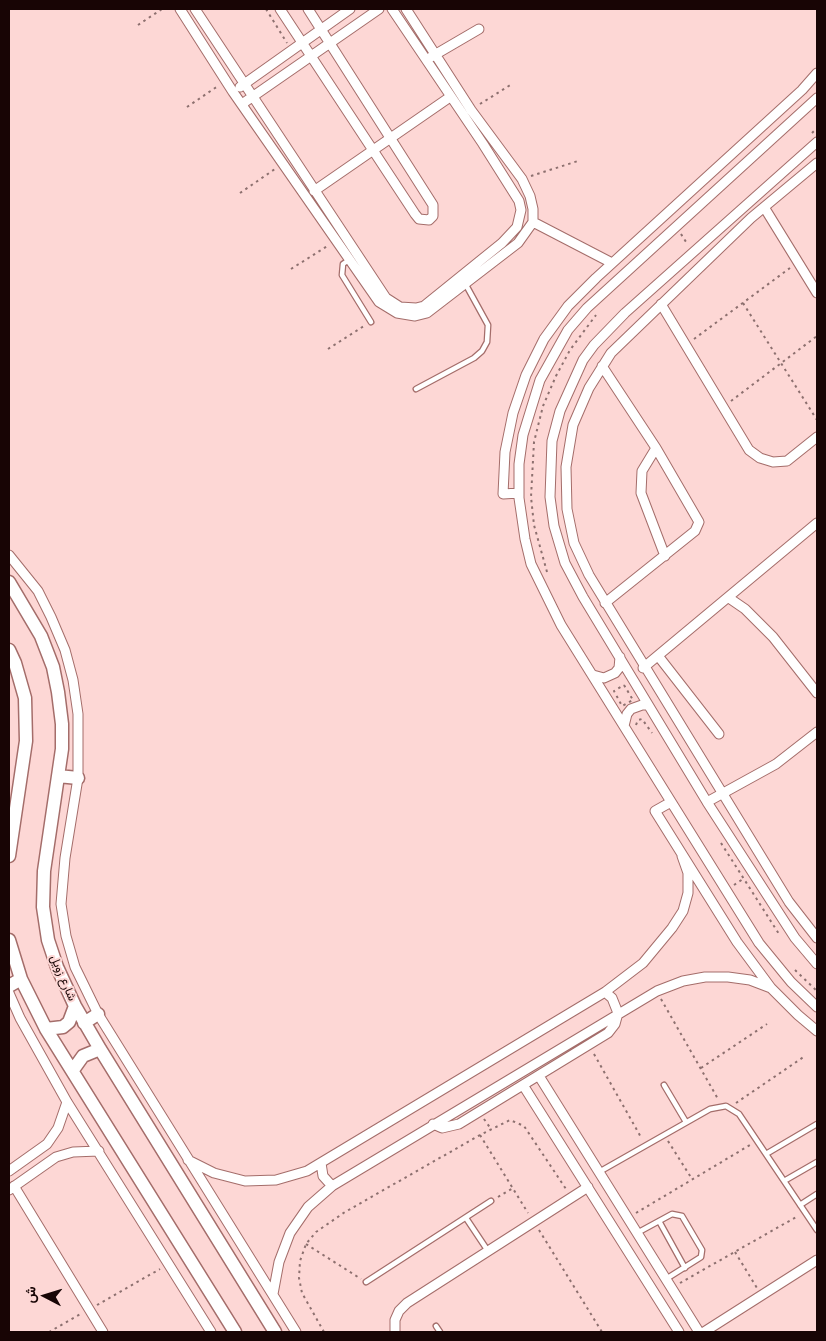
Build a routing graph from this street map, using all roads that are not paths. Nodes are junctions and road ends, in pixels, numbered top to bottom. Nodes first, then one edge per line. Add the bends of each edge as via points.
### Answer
1 (180, 9) edge
2 (195, 9) edge
3 (280, 9) edge
4 (308, 9) edge
5 (350, 9) edge
6 (379, 9) edge
7 (392, 9) edge
8 (406, 9) edge
9 (322, 29) junction
10 (479, 29) dead end
11 (303, 42) junction
12 (331, 42) junction
13 (312, 56) junction
14 (431, 58) junction
15 (817, 73) edge
16 (244, 84) junction
17 (233, 92) junction
18 (253, 96) junction
19 (450, 97) junction
20 (817, 98) edge
21 (242, 104) junction
22 (391, 138) junction
23 (492, 138) junction
24 (817, 142) edge
25 (483, 144) junction
26 (372, 151) junction
27 (293, 157) junction
28 (284, 163) junction
29 (817, 163) edge
30 (522, 179) junction
31 (704, 179) junction
32 (510, 187) junction
33 (314, 191) junction
34 (713, 192) junction
35 (530, 196) junction
36 (519, 201) junction
37 (764, 207) junction
38 (744, 209) junction
39 (333, 216) junction
40 (752, 218) junction
41 (324, 221) junction
42 (533, 222) junction
43 (517, 227) junction
44 (528, 232) junction
45 (505, 247) junction
46 (359, 254) junction
47 (349, 260) junction
48 (612, 263) junction
49 (478, 268) junction
50 (466, 285) junction
51 (450, 290) junction
52 (817, 293) edge
53 (382, 300) junction
54 (660, 304) junction
55 (372, 322) road end
56 (602, 366) junction
57 (416, 389) dead end
58 (817, 438) edge
59 (656, 448) junction
60 (519, 496) junction
61 (817, 523) edge
62 (9, 555) edge
63 (666, 556) junction
64 (9, 582) edge
65 (729, 598) junction
66 (605, 603) junction
67 (9, 650) edge
68 (620, 656) junction
69 (659, 657) junction
70 (12, 666) edge
71 (644, 668) junction
72 (593, 675) junction
73 (817, 693) edge
74 (648, 705) junction
75 (624, 726) junction
76 (817, 732) edge
77 (720, 734) dead end
78 (58, 776) junction
79 (78, 778) junction
80 (721, 792) junction
81 (671, 802) junction
82 (707, 802) junction
83 (9, 856) edge
84 (682, 856) junction
85 (817, 938) edge
86 (9, 940) edge
87 (817, 964) edge
88 (21, 979) junction
89 (9, 986) edge
90 (771, 988) junction
91 (605, 992) junction
92 (9, 993) edge
93 (75, 1006) junction
94 (817, 1007) edge
95 (618, 1013) junction
96 (98, 1014) junction
97 (84, 1023) junction
98 (46, 1029) junction
99 (817, 1030) edge
100 (100, 1049) junction
101 (72, 1070) junction
102 (538, 1076) junction
103 (524, 1085) junction
104 (664, 1085) dead end
105 (67, 1102) junction
106 (686, 1122) junction
107 (433, 1124) junction
108 (817, 1124) edge
109 (48, 1144) junction
110 (99, 1150) junction
111 (766, 1154) junction
112 (56, 1157) junction
113 (188, 1160) junction
114 (817, 1162) edge
115 (321, 1163) junction
116 (9, 1171) edge
117 (599, 1172) junction
118 (784, 1181) junction
119 (332, 1186) junction
120 (588, 1187) junction
121 (11, 1188) edge
122 (817, 1194) edge
123 (491, 1201) road end
124 (800, 1205) junction
125 (466, 1218) junction
126 (659, 1221) junction
127 (817, 1229) edge
128 (637, 1233) junction
129 (488, 1251) junction
130 (817, 1260) edge
131 (685, 1268) junction
132 (666, 1279) junction
133 (366, 1282) road end
134 (273, 1294) junction
135 (436, 1326) dead end
136 (103, 1332) edge
137 (211, 1332) edge
138 (235, 1332) edge
139 (275, 1332) edge
140 (296, 1332) edge
141 (395, 1332) edge
142 (440, 1332) edge
143 (679, 1332) edge
144 (699, 1332) edge
145 (704, 1332) edge

1 - 17 street
2 - 16 street
3 - 11 street
4 - 9 street
5 - 9 street
6 - 12 street
7 - 14 street
8 - 14 street
9 - 11 street
9 - 12 street
10 - 14 street
11 - 13 street
11 - 16 street
12 - 13 street
12 - 22 street
13 - 18 street
13 - 26 street
14 - 19 street
14 - 23 street
15 - 31 street
16 - 17 street
16 - 18 street
17 - 21 street
18 - 21 street
18 - 27 street
19 - 22 street
19 - 25 street
20 - 34 street
21 - 28 street
22 - 26 street
22 - 26 street via 433,205 433,216 429,220 419,219
23 - 25 street
23 - 30 street
24 - 38 street
25 - 32 street
26 - 33 street
27 - 28 street
27 - 33 street
28 - 41 street
29 - 37 street
30 - 32 street
30 - 35 street
31 - 34 street
31 - 48 street
32 - 36 street
33 - 39 street
34 - 60 street via 587,308 553,354 536,389 523,435
35 - 36 street
35 - 42 street
36 - 43 street
37 - 40 street
37 - 52 street
38 - 40 street
38 - 68 street via 624,314 594,345 583,360 558,419 552,441 550,497 554,526 565,563
39 - 41 street
39 - 46 street
40 - 54 street
41 - 47 street
42 - 44 street
42 - 48 street
43 - 44 street
43 - 45 street
44 - 45 street
45 - 49 street
46 - 47 street
46 - 53 street
47 - 53 street
47 - 55 lane via 343,264 342,275
48 - 60 street via 568,306 544,339 526,375 513,413 505,452 503,494
49 - 50 street
49 - 51 street
50 - 51 street
50 - 57 lane via 488,325 487,342 474,358
51 - 53 street via 415,316
54 - 56 street
54 - 58 street via 749,450 773,462 787,461
56 - 59 street
56 - 66 street via 573,425 566,467 567,509 574,543
59 - 63 street via 642,471 640,493
59 - 63 street via 699,522 698,529
60 - 72 street via 525,539 538,580 561,625
61 - 65 street
62 - 79 street via 38,591 65,650 78,714
63 - 66 street
64 - 78 main road, شارع زويل via 40,636 53,667 62,724
65 - 69 street
65 - 73 street via 758,621
66 - 71 street
67 - 70 main road
68 - 72 street via 615,673 604,678
68 - 74 street
69 - 71 street
69 - 77 street
70 - 83 main road via 25,698 26,741
71 - 80 street
72 - 75 street
74 - 75 street via 631,709
74 - 82 street
75 - 81 street
76 - 80 street via 776,764
78 - 79 main road
78 - 93 main road, شارع زويل via 44,871 43,906 48,940
79 - 96 street via 61,904 75,967
80 - 82 street
80 - 85 street via 789,902
81 - 84 street via 655,811
81 - 94 street via 759,943
82 - 87 street via 795,938
84 - 90 street
84 - 91 street via 688,873 688,892 682,911 659,946 643,963
86 - 88 main road
88 - 89 main road
88 - 98 main road
90 - 95 street via 750,980 705,977 657,991
90 - 99 street
91 - 95 street via 616,1005
91 - 115 street
92 - 105 street
93 - 97 main road, شارع زويل
93 - 98 main road via 69,1022 63,1027
95 - 102 street via 608,1033
95 - 107 street
96 - 97 main road
96 - 113 street
97 - 100 main road, شارع زويل
98 - 101 main road
100 - 101 main road via 83,1056
100 - 139 main road, شارع زويل
101 - 138 main road
102 - 103 street
102 - 117 street
103 - 107 street via 451,1128
103 - 120 street
104 - 106 lane
105 - 109 street via 58,1128
105 - 110 street
106 - 111 lane via 710,1109 722,1105 730,1107 739,1114
106 - 117 lane
107 - 119 street
108 - 111 lane
109 - 112 street
109 - 116 street
110 - 112 street
110 - 137 street
111 - 118 lane
112 - 121 street
113 - 115 street via 229,1178 260,1182 292,1177
113 - 134 street
114 - 118 lane
115 - 119 street via 323,1176
117 - 128 street
118 - 124 lane
119 - 134 street via 308,1207 290,1233 279,1262
120 - 129 street
120 - 143 street
121 - 136 street
122 - 124 lane
123 - 125 lane
124 - 127 lane
125 - 129 lane
125 - 133 lane
126 - 128 lane
126 - 131 lane
126 - 131 lane via 679,1214 702,1250 699,1260
128 - 132 street
129 - 141 street via 407,1303 395,1320
130 - 145 street
131 - 132 lane
132 - 144 street
134 - 140 street
135 - 142 lane

